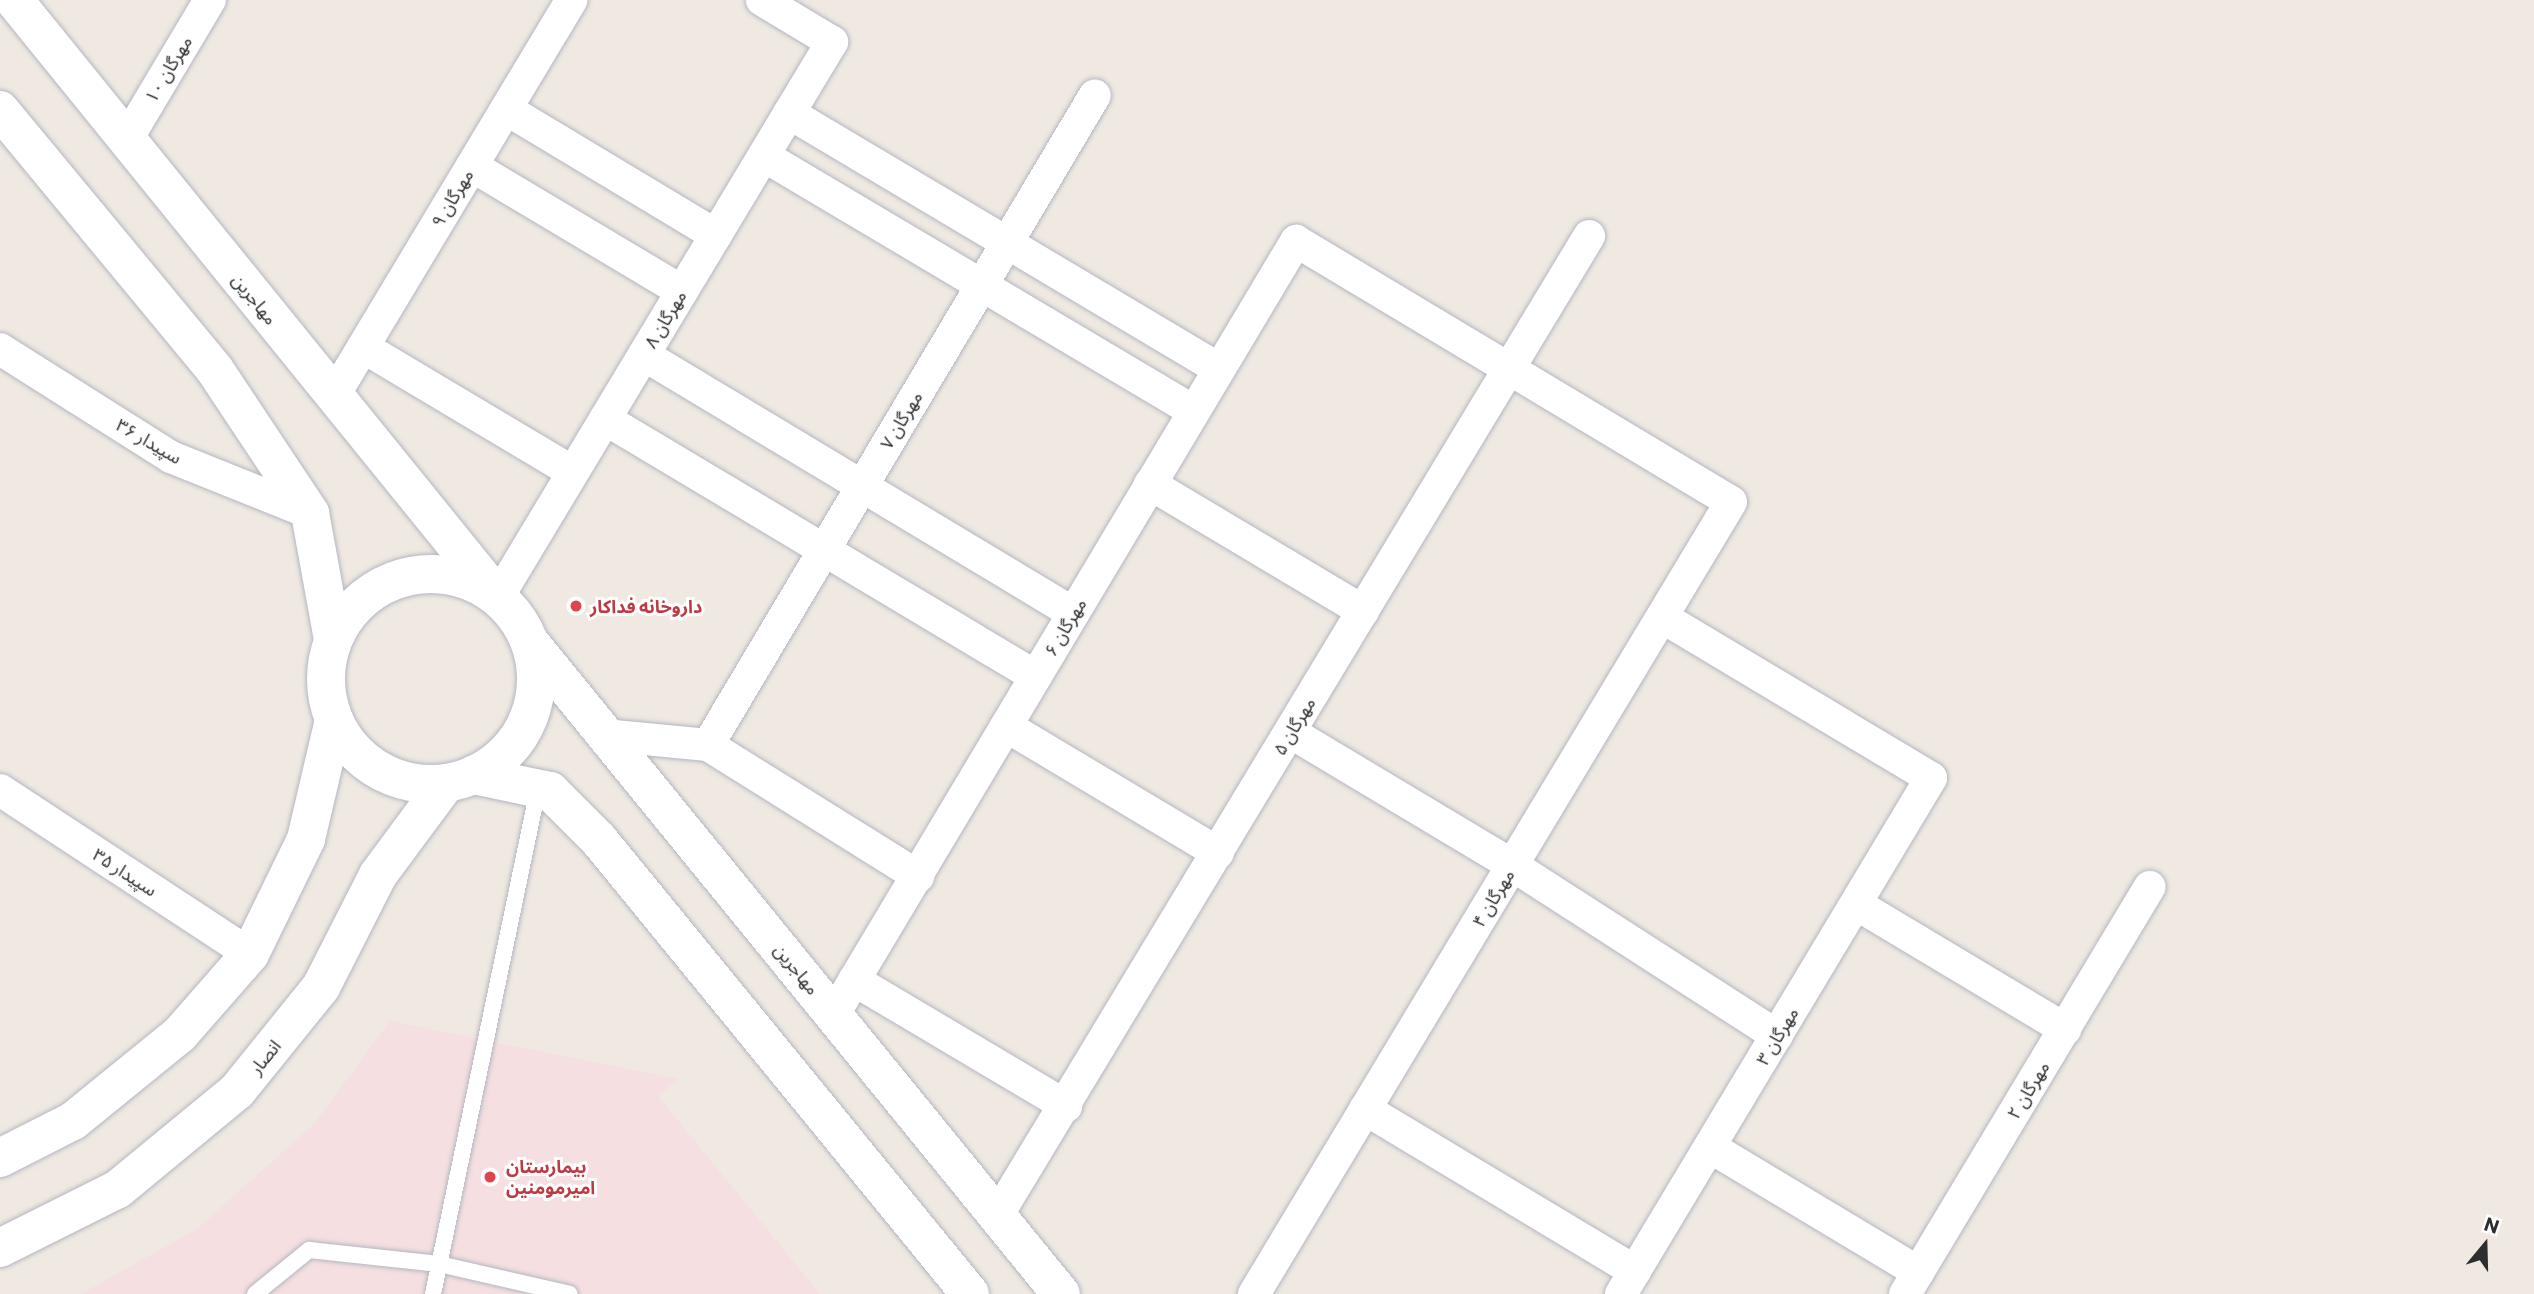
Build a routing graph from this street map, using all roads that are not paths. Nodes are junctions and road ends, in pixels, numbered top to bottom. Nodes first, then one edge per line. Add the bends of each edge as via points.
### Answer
1 (14, 0) edge
2 (210, 0) edge
3 (572, 0) edge
4 (762, 0) edge
5 (1096, 95) dead end
6 (506, 109) junction
7 (0, 110) edge
8 (789, 113) junction
9 (127, 139) junction
10 (764, 156) junction
11 (472, 166) junction
12 (716, 235) junction
13 (1589, 236) dead end
14 (1007, 243) junction
15 (982, 286) junction
16 (682, 291) junction
17 (363, 347) junction
18 (0, 349) edge
19 (643, 355) junction
20 (1510, 368) junction
21 (1219, 369) junction
22 (333, 397) junction
23 (1194, 411) junction
24 (605, 419) junction
25 (573, 472) junction
26 (1150, 484) junction
27 (862, 486) junction
28 (310, 513) junction
29 (825, 550) junction
30 (498, 597) junction
31 (1363, 611) junction
32 (1073, 613) junction
33 (1662, 617) junction
34 (333, 639) junction
35 (532, 645) junction
36 (1035, 676) junction
37 (334, 720) junction
38 (1006, 726) junction
39 (1290, 732) junction
40 (604, 735) junction
41 (708, 745) junction
42 (460, 779) junction
43 (538, 789) junction
44 (0, 790) edge
45 (1218, 853) junction
46 (1512, 865) junction
47 (918, 876) junction
48 (2150, 887) dead end
49 (1856, 904) junction
50 (250, 954) junction
51 (854, 980) junction
52 (834, 1014) junction
53 (2065, 1028) junction
54 (1777, 1036) junction
55 (1066, 1106) junction
56 (1365, 1109) junction
57 (1710, 1147) junction
58 (0, 1158) edge
59 (997, 1216) junction
60 (0, 1248) edge
61 (439, 1264) junction
62 (1628, 1282) edge
63 (1912, 1283) edge
64 (255, 1294) edge
65 (433, 1294) edge
66 (570, 1294) edge
67 (970, 1294) edge
68 (1061, 1294) edge
69 (1254, 1294) edge

1 - 9 main road, مهاجرین
2 - 9 street, مهرگان ۱۰
3 - 6 street, مهرگان ۹
4 - 8 street, مهرگان ۸ via 832,41
5 - 14 street, مهرگان ۷
6 - 11 street, مهرگان ۹
6 - 12 street
7 - 28 main road via 215,370
8 - 10 street, مهرگان ۸
8 - 14 street
9 - 22 main road, مهاجرین
10 - 12 street, مهرگان ۸
10 - 15 street
11 - 16 street
11 - 17 street, مهرگان ۹
12 - 16 street, مهرگان ۸
13 - 20 street, مهرگان ۵
14 - 15 street, مهرگان ۷
14 - 21 street
15 - 23 street
15 - 27 street, مهرگان ۷
16 - 19 street, مهرگان ۸
17 - 22 street, مهرگان ۹
17 - 25 street
18 - 28 street, سپیدار ۳۶ via 171,457
19 - 24 street, مهرگان ۸
19 - 27 street
20 - 21 street, مهرگان ۶ via 1296,241
20 - 31 street, مهرگان ۵
20 - 33 street, مهرگان ۴ via 1731,502
21 - 23 street, مهرگان ۶
22 - 30 main road, مهاجرین
23 - 26 street, مهرگان ۶
24 - 25 street, مهرگان ۸
24 - 29 street
25 - 30 street, مهرگان ۸
26 - 31 street
26 - 32 street, مهرگان ۶
27 - 29 street, مهرگان ۷
27 - 32 street
28 - 34 main road
29 - 36 street
29 - 41 street, مهرگان ۷
30 - 34 main road via 471,581 416,574 366,595
30 - 35 main road
31 - 39 street, مهرگان ۵
32 - 36 street, مهرگان ۶
33 - 46 street, مهرگان ۴
33 - 49 street, مهرگان ۳ via 1931,778
34 - 37 main road via 326,694
35 - 40 main road, مهاجرین
35 - 42 main road via 537,676 520,736 500,759
36 - 38 street, مهرگان ۶
37 - 42 main road via 348,744 380,770 418,783
37 - 50 main road via 306,839
38 - 45 street
38 - 47 street, مهرگان ۶
39 - 45 street, مهرگان ۵
39 - 46 street
40 - 41 street
40 - 52 main road, مهاجرین
41 - 47 street
42 - 43 main road
42 - 60 main road, انصار via 378,875 321,987 237,1091 118,1189
43 - 61 lane
43 - 67 main road via 550,791 598,840
44 - 50 street, سپیدار ۳۵
45 - 55 street, مهرگان ۵
46 - 54 street
46 - 56 street, مهرگان ۴
47 - 51 street, مهرگان ۶
48 - 53 street, مهرگان ۲
49 - 53 street
49 - 54 street, مهرگان ۳
50 - 58 main road via 180,1034 73,1121
51 - 52 street, مهرگان ۶
51 - 55 street
52 - 59 main road, مهاجرین
53 - 63 street, مهرگان ۲
54 - 57 street, مهرگان ۳
55 - 59 street, مهرگان ۵
56 - 62 street
56 - 69 street, مهرگان ۴
57 - 62 street, مهرگان ۳
57 - 63 street
59 - 68 main road, مهاجرین
61 - 64 lane via 309,1250
61 - 65 lane
61 - 66 lane

